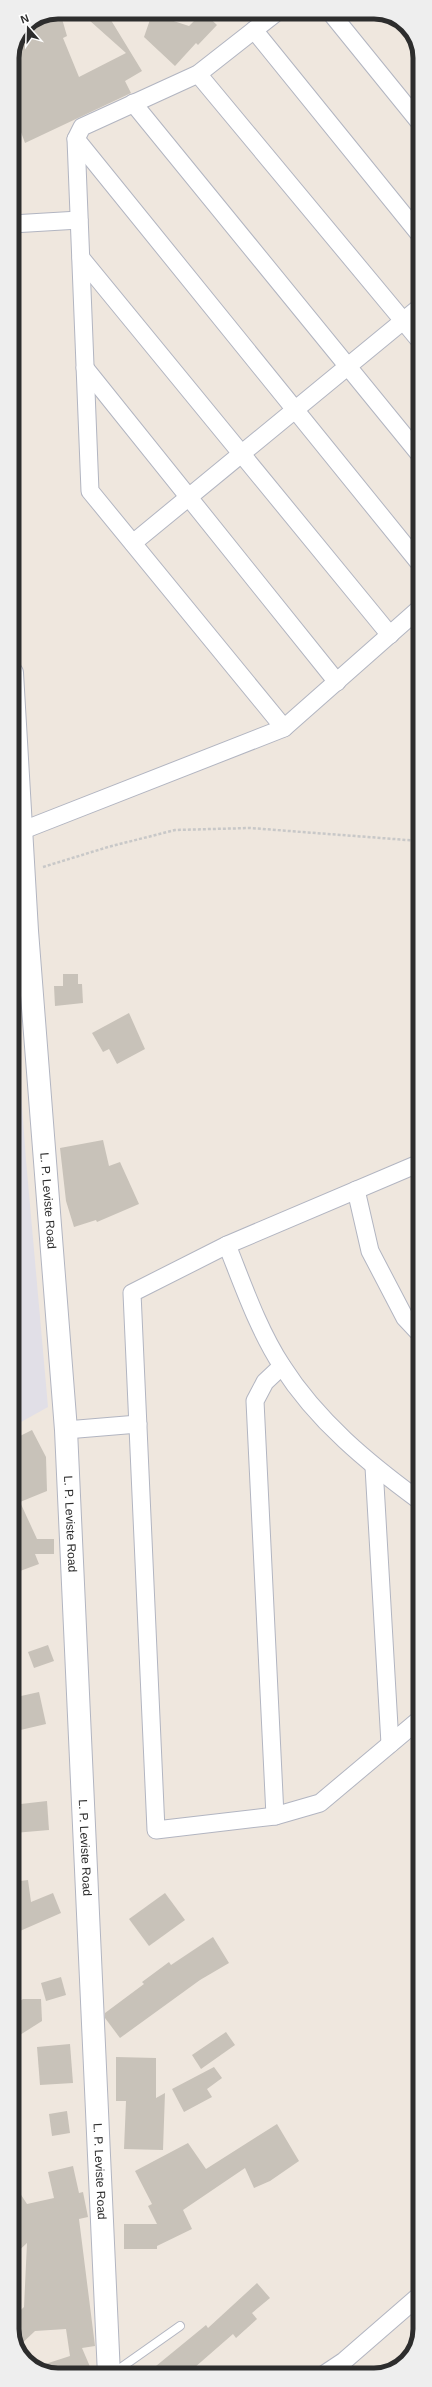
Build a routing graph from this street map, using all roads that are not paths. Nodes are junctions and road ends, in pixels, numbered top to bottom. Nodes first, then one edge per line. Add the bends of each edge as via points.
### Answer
1 (268, 19) edge
2 (336, 19) edge
3 (254, 30) junction
4 (198, 74) junction
5 (133, 103) junction
6 (413, 114) edge
7 (76, 139) junction
8 (79, 220) junction
9 (19, 224) edge
10 (413, 226) edge
11 (81, 258) junction
12 (413, 313) edge
13 (403, 321) junction
14 (413, 333) edge
15 (348, 366) junction
16 (85, 368) junction
17 (295, 410) junction
18 (413, 446) edge
19 (241, 454) junction
20 (189, 497) junction
21 (133, 543) junction
22 (413, 555) edge
23 (413, 614) edge
24 (390, 635) junction
25 (337, 682) junction
26 (284, 728) junction
27 (19, 797) edge
28 (21, 832) junction
29 (19, 935) edge
30 (413, 1166) edge
31 (356, 1190) junction
32 (226, 1245) junction
33 (413, 1327) edge
34 (282, 1366) junction
35 (138, 1424) junction
36 (66, 1430) junction
37 (374, 1467) junction
38 (413, 1496) edge
39 (413, 1725) edge
40 (390, 1744) junction
41 (275, 1816) junction
42 (413, 2301) edge
43 (180, 2326) dead end
44 (110, 2368) edge
45 (120, 2368) edge
46 (334, 2368) edge

1 - 3 street
2 - 6 street
3 - 4 street
3 - 10 street
4 - 5 street
4 - 13 street
5 - 7 street via 82,127
5 - 15 street
7 - 8 street
7 - 17 street
8 - 9 street
8 - 11 street
11 - 16 street
11 - 19 street
12 - 13 street
13 - 14 street
13 - 15 street
15 - 17 street
15 - 18 street
16 - 20 street
16 - 21 street via 90,492
17 - 19 street
17 - 22 street
19 - 20 street
19 - 24 street
20 - 21 street
20 - 25 street
21 - 26 street
23 - 24 street
24 - 25 street
25 - 26 street
26 - 28 street
27 - 28 main road, L. P. Leviste Road
28 - 29 main road, L. P. Leviste Road via 23,873
29 - 36 main road, L. P. Leviste Road
30 - 31 street
31 - 32 street
31 - 33 street via 370,1251 405,1318
32 - 34 street via 253,1309
32 - 35 street via 132,1293
34 - 37 street via 325,1421
34 - 41 street via 265,1382 255,1401
35 - 36 street
35 - 41 street via 156,1830
36 - 44 main road, L. P. Leviste Road
37 - 38 street
37 - 40 street
39 - 40 street
40 - 41 street via 320,1803
42 - 46 street
43 - 45 lane

